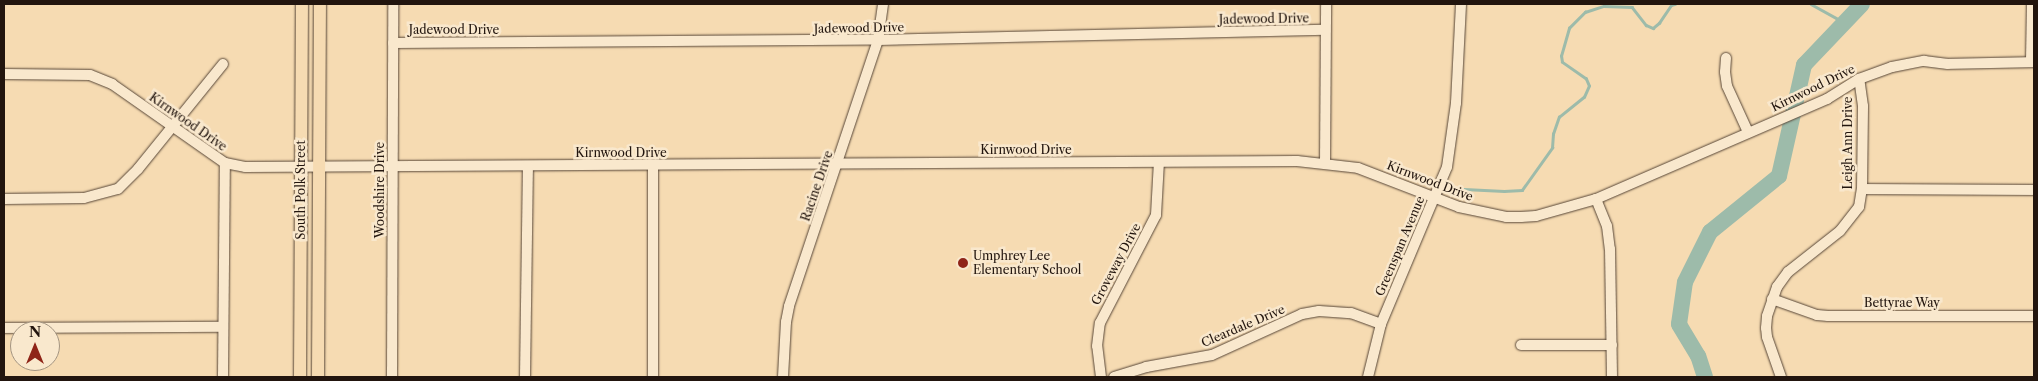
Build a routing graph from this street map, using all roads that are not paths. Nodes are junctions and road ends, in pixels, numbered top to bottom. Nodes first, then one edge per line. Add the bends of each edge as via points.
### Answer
1 (302, 4) edge
2 (320, 4) edge
3 (393, 4) edge
4 (883, 4) edge
5 (1326, 4) edge
6 (1461, 4) edge
7 (2032, 4) edge
8 (1325, 30) junction
9 (878, 40) junction
10 (393, 43) junction
11 (1726, 58) dead end
12 (2033, 62) edge
13 (224, 64) dead end
14 (4, 74) edge
15 (1859, 79) junction
16 (173, 127) junction
17 (1748, 132) junction
18 (225, 162) junction
19 (1158, 162) junction
20 (1325, 163) junction
21 (838, 164) junction
22 (653, 165) junction
23 (528, 166) junction
24 (301, 167) junction
25 (319, 167) junction
26 (393, 167) junction
27 (1862, 189) junction
28 (2034, 190) edge
29 (1434, 197) junction
30 (4, 199) edge
31 (1596, 199) junction
32 (1772, 299) junction
33 (2034, 316) edge
34 (1381, 324) junction
35 (223, 327) junction
36 (4, 328) edge
37 (1612, 345) junction
38 (1521, 346) dead end
39 (223, 377) edge
40 (300, 377) edge
41 (318, 377) edge
42 (392, 377) edge
43 (525, 377) edge
44 (653, 377) edge
45 (783, 377) edge
46 (1100, 377) edge
47 (1114, 377) edge
48 (1368, 377) edge
49 (1612, 377) edge
50 (1781, 377) edge

1 - 24 main road, South Polk Street
2 - 25 main road, South Polk Street
3 - 10 street, Woodshire Drive
4 - 9 street, Racine Drive
5 - 8 street
6 - 29 street, Greenspan Avenue via 1451,150
7 - 12 street
8 - 9 street, Jadewood Drive
8 - 20 street
9 - 10 street, Jadewood Drive
9 - 21 street, Racine Drive
10 - 26 street, Woodshire Drive
11 - 17 street via 1727,86
12 - 15 street, Kirnwood Drive via 1948,64 1924,61 1892,67
13 - 16 street
14 - 16 street, Kirnwood Drive via 90,75 112,84
15 - 17 street, Kirnwood Drive via 1826,98
15 - 27 street, Leigh Ann Drive via 1863,106
16 - 18 street, Kirnwood Drive
16 - 30 street via 118,189 84,198
17 - 31 street, Kirnwood Drive
18 - 24 street, Kirnwood Drive via 262,168
18 - 35 street
19 - 20 street, Kirnwood Drive
19 - 21 street, Kirnwood Drive
19 - 46 street, Groveway Drive via 1156,215 1100,323 1097,346
20 - 29 street, Kirnwood Drive via 1377,174
21 - 22 street, Kirnwood Drive
21 - 45 street, Racine Drive via 789,306
22 - 23 street, Kirnwood Drive
22 - 44 street
23 - 26 street, Kirnwood Drive
23 - 43 street
24 - 25 street, Kirnwood Drive
24 - 40 main road, South Polk Street
25 - 26 street, Kirnwood Drive
25 - 41 main road, South Polk Street
26 - 42 street, Woodshire Drive
27 - 28 street
27 - 32 street, Leigh Ann Drive via 1860,207 1840,231 1788,272
29 - 31 street, Kirnwood Drive via 1467,209 1506,217 1536,216
29 - 34 street, Greenspan Avenue
31 - 37 street via 1607,226 1610,249
32 - 33 street, Bettyrae Way via 1828,316
32 - 50 street, Leigh Ann Drive via 1767,316 1767,338
34 - 47 street, Cleardale Drive via 1351,314 1318,311 1302,314 1212,355 1146,367
34 - 48 street, Greenspan Avenue
35 - 36 street
35 - 39 street
37 - 38 street
37 - 49 street

